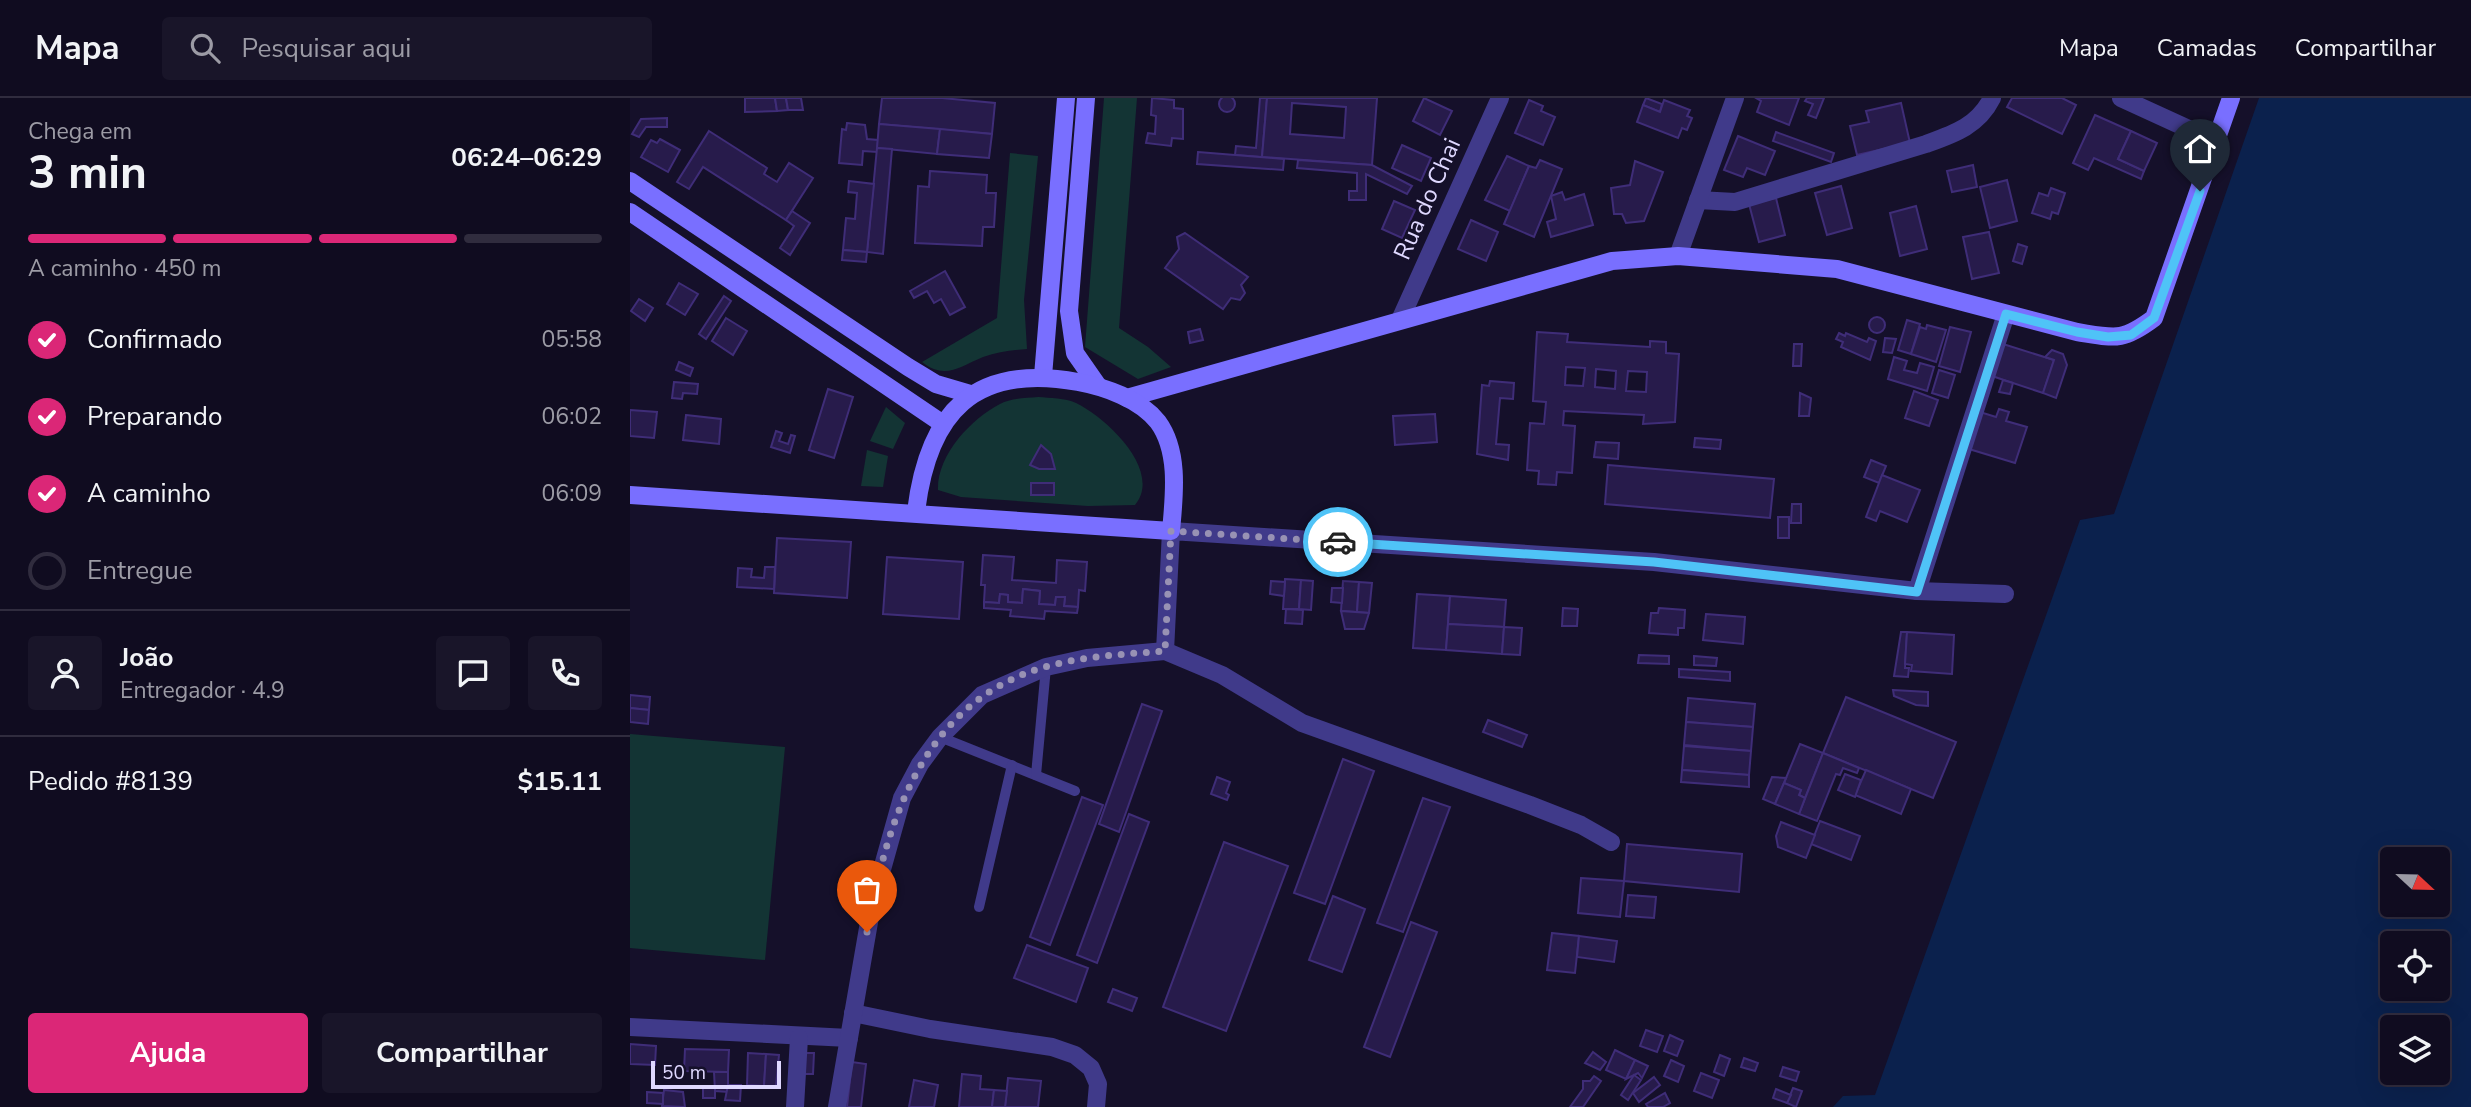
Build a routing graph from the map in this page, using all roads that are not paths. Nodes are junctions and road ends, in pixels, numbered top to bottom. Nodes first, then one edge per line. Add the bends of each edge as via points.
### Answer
1 (1066, 98) edge
2 (1086, 98) edge
3 (1500, 98) edge
4 (1735, 98) edge
5 (1992, 98) edge
6 (2121, 98) edge
7 (2231, 98) edge
8 (2217, 142) junction
9 (630, 181) edge
10 (1698, 200) junction
11 (630, 212) edge
12 (1678, 256) junction
13 (2006, 314) junction
14 (1400, 320) junction
15 (1043, 376) junction
16 (1098, 386) junction
17 (970, 394) junction
18 (1127, 398) junction
19 (943, 424) junction
20 (630, 495) edge
21 (916, 512) junction
22 (1171, 531) junction
23 (1917, 592) junction
24 (2005, 594) dead end
25 (1165, 651) junction
26 (1046, 667) junction
27 (940, 737) junction
28 (1012, 765) junction
29 (1037, 775) junction
30 (1075, 791) dead end
31 (1611, 842) dead end
32 (979, 907) dead end
33 (853, 1013) junction
34 (630, 1027) edge
35 (799, 1038) junction
36 (849, 1038) junction
37 (794, 1107) edge
38 (837, 1107) edge
39 (1096, 1107) edge

1 - 15 street
2 - 16 street via 1069,311 1074,352
3 - 14 street, Rua do Chai
4 - 10 street
5 - 10 street via 1978,120 1936,141 1735,202
6 - 8 street
7 - 8 street
8 - 13 street via 2154,318 2131,335 2108,337
9 - 17 street via 908,368 936,384
10 - 12 street
11 - 19 street
12 - 13 street via 1837,269
12 - 14 street via 1612,261
13 - 23 street
14 - 18 street
15 - 16 street
15 - 17 street via 992,384
16 - 18 street
17 - 19 street
18 - 22 street via 1158,422 1168,446 1175,483
19 - 21 street via 921,475
20 - 21 street
21 - 22 street
22 - 23 street via 1654,562
22 - 25 street
23 - 24 street
25 - 26 street
25 - 31 street via 1222,675 1302,723 1564,818
26 - 27 street via 982,695
26 - 29 lane
27 - 28 lane
27 - 33 street via 902,798 889,837
28 - 29 lane
28 - 32 lane
29 - 30 lane
33 - 36 street
33 - 39 street via 1052,1047 1075,1055 1091,1068 1098,1084
34 - 35 street
35 - 36 street
35 - 37 street
36 - 38 street

